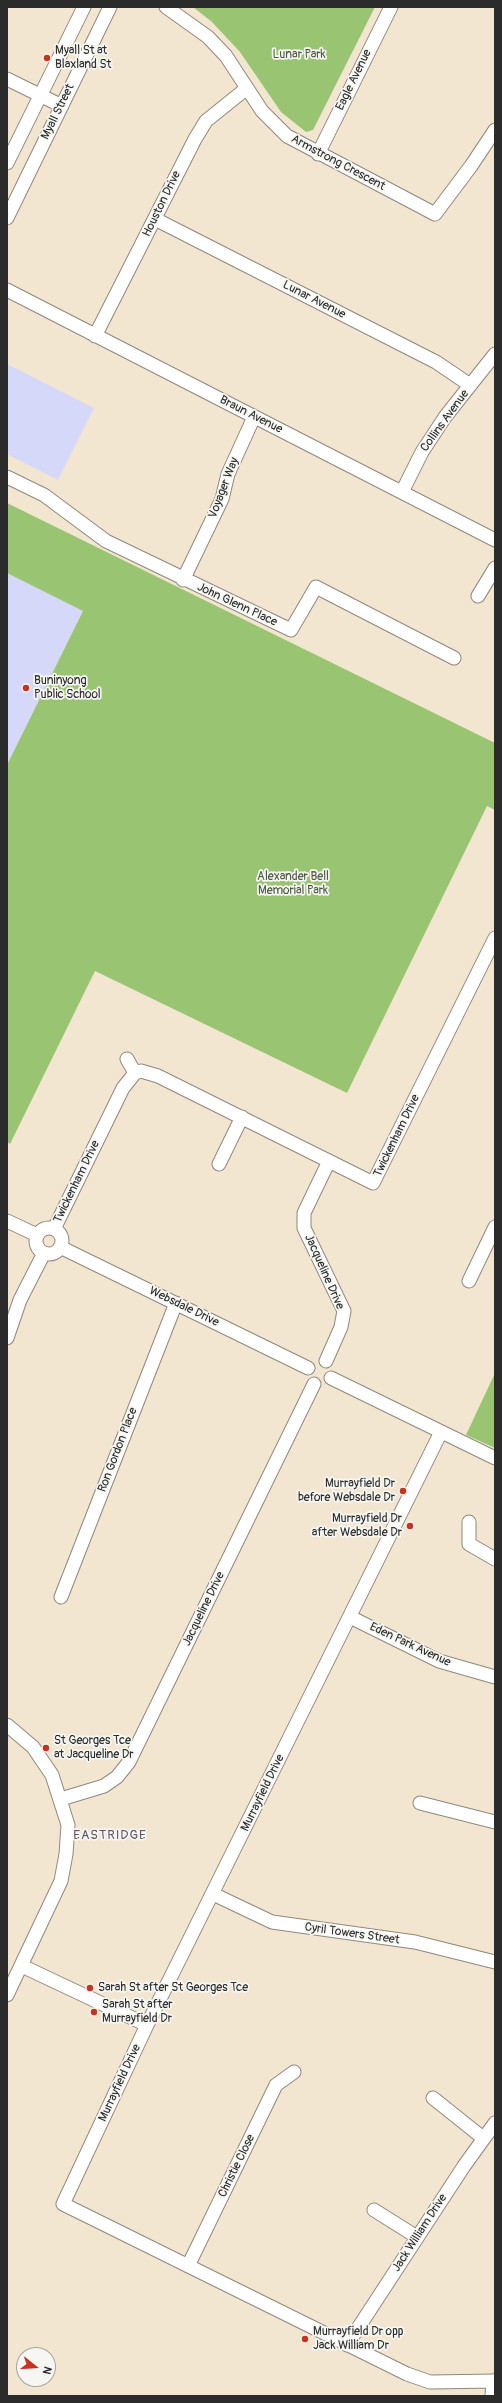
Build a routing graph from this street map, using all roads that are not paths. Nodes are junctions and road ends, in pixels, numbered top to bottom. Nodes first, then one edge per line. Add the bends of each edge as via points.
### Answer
1 (84, 7) edge
2 (110, 7) edge
3 (166, 7) edge
4 (391, 7) edge
5 (7, 79) edge
6 (247, 88) junction
7 (40, 96) junction
8 (62, 106) junction
9 (495, 130) edge
10 (318, 154) junction
11 (7, 163) edge
12 (7, 218) edge
13 (155, 219) junction
14 (7, 290) edge
15 (95, 336) junction
16 (495, 354) edge
17 (470, 385) junction
18 (254, 417) junction
19 (7, 477) edge
20 (402, 492) junction
21 (495, 540) edge
22 (495, 568) edge
23 (183, 580) junction
24 (478, 596) dead end
25 (454, 658) dead end
26 (495, 938) edge
27 (127, 1059) dead end
28 (135, 1073) junction
29 (242, 1117) junction
30 (329, 1161) junction
31 (220, 1164) dead end
32 (7, 1221) edge
33 (495, 1227) edge
34 (54, 1229) junction
35 (37, 1236) junction
36 (60, 1247) junction
37 (44, 1253) junction
38 (469, 1281) dead end
39 (176, 1303) junction
40 (7, 1338) edge
41 (326, 1361) junction
42 (308, 1368) junction
43 (331, 1378) junction
44 (314, 1384) junction
45 (441, 1432) junction
46 (495, 1458) edge
47 (469, 1522) dead end
48 (495, 1559) edge
49 (61, 1597) dead end
50 (350, 1617) junction
51 (495, 1677) edge
52 (7, 1725) edge
53 (61, 1799) junction
54 (420, 1803) dead end
55 (495, 1822) edge
56 (213, 1894) junction
57 (495, 1962) edge
58 (22, 1966) junction
59 (7, 1995) edge
60 (147, 2025) junction
61 (294, 2072) dead end
62 (433, 2098) dead end
63 (495, 2123) edge
64 (483, 2138) junction
65 (374, 2210) dead end
66 (417, 2237) junction
67 (188, 2266) junction
68 (347, 2345) junction
69 (494, 2381) edge
70 (492, 2396) edge

1 - 7 street, Myall Street
2 - 8 street, Myall Street
3 - 6 street, Armstrong Crescent via 208,37 226,56
4 - 10 street, Eagle Avenue
5 - 7 street
6 - 10 street, Armstrong Crescent via 275,125 287,136
6 - 13 street, Houston Drive via 206,121
7 - 8 street
7 - 11 street, Myall Street
8 - 12 street, Myall Street
9 - 10 street, Armstrong Crescent via 435,214
13 - 15 street, Houston Drive
13 - 17 street, Lunar Avenue via 436,362
14 - 15 street, Braun Avenue
15 - 18 street, Braun Avenue
16 - 17 street, Collins Avenue
17 - 20 street, Collins Avenue via 422,452
18 - 20 street, Braun Avenue
18 - 23 street, Voyager Way via 228,474 222,499
19 - 23 street, John Glenn Place via 44,495 106,541
20 - 21 street, Braun Avenue
22 - 24 street
23 - 25 street, John Glenn Place via 291,630 316,587
26 - 30 street, Twickenham Drive via 373,1183
27 - 28 street
28 - 29 street, Twickenham Drive via 149,1072
28 - 34 street, Twickenham Drive via 123,1088
29 - 30 street, Twickenham Drive
29 - 31 street
30 - 41 street, Jacqueline Drive via 304,1213 304,1228 344,1311 341,1327
32 - 35 street
33 - 38 street
34 - 35 street via 43,1230
34 - 36 street via 61,1237
35 - 37 street via 37,1247
36 - 37 street via 54,1253
36 - 39 street, Websdale Drive
37 - 40 street via 20,1300
39 - 42 street, Websdale Drive
39 - 49 street, Ron Gordon Place
41 - 42 street via 318,1360
41 - 43 street via 331,1367
42 - 44 street via 307,1375
43 - 44 street via 322,1385
43 - 45 street
44 - 53 street, Jacqueline Drive via 129,1762 117,1777 104,1786
45 - 46 street
45 - 50 street, Murrayfield Drive
47 - 48 street via 469,1544
50 - 51 street, Eden Park Avenue via 439,1661
50 - 56 street, Murrayfield Drive
52 - 53 street via 33,1747 52,1775
53 - 58 street via 68,1825 61,1881
54 - 55 street
56 - 57 street, Cyril Towers Street via 272,1922 416,1942
56 - 60 street, Murrayfield Drive
58 - 59 street
58 - 60 street
60 - 67 street, Murrayfield Drive via 63,2204
61 - 67 street, Christie Close via 276,2085
62 - 64 street
63 - 64 street, Jack William Drive
64 - 66 street, Jack William Drive
65 - 66 street
66 - 68 street, Jack William Drive
67 - 68 street, Murrayfield Drive
68 - 69 street, Murrayfield Drive via 407,2374 430,2382
69 - 70 street

